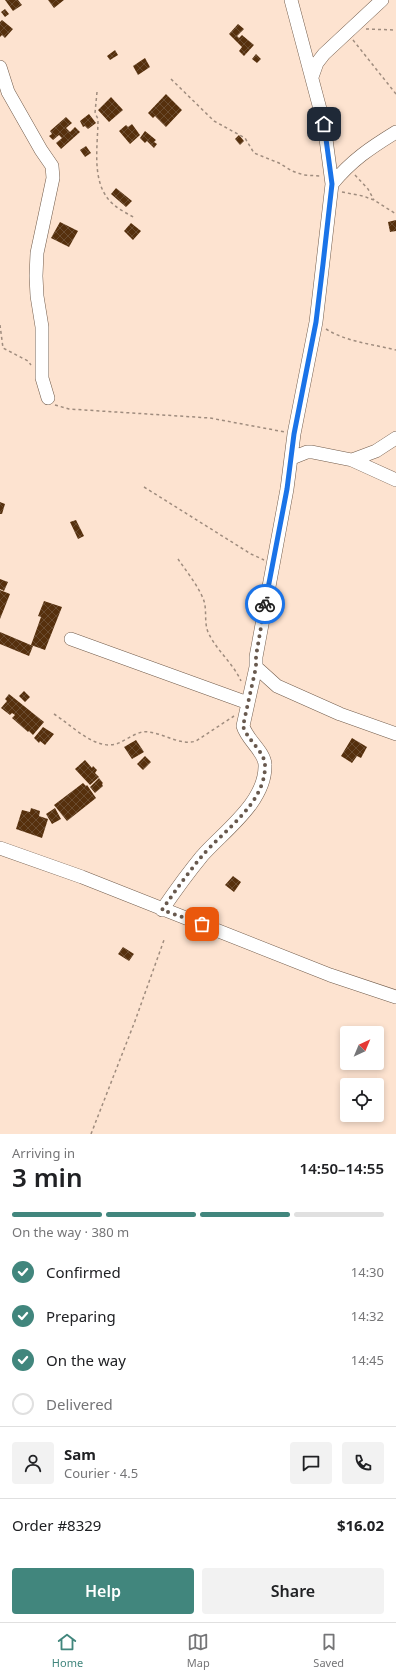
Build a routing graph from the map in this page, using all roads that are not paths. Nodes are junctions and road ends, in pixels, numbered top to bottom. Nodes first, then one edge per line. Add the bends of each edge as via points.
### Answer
1 (291, 0) edge
2 (382, 0) edge
3 (1, 72) edge
4 (312, 77) junction
5 (396, 132) edge
6 (332, 182) junction
7 (48, 398) road end
8 (295, 432) junction
9 (396, 438) edge
10 (312, 452) junction
11 (292, 458) junction
12 (352, 460) junction
13 (396, 480) edge
14 (71, 640) dead end
15 (256, 667) junction
16 (248, 702) junction
17 (396, 734) edge
18 (0, 848) edge
19 (162, 910) junction
20 (396, 997) edge

1 - 4 street
2 - 4 street via 324,54 317,63
3 - 7 street via 8,92 52,166 53,178 37,253 36,276 42,327 42,378
4 - 6 street via 324,124
5 - 6 street via 363,153
6 - 8 street via 316,322
8 - 10 street
8 - 11 street
9 - 12 street via 376,451
10 - 11 street
10 - 12 street
11 - 15 street
12 - 13 street
14 - 16 street
15 - 16 street
15 - 17 street via 276,686 340,714
16 - 19 street via 243,726 245,733 263,756 266,764 259,792 238,821 204,854
18 - 19 street via 82,877
19 - 20 street via 330,975

